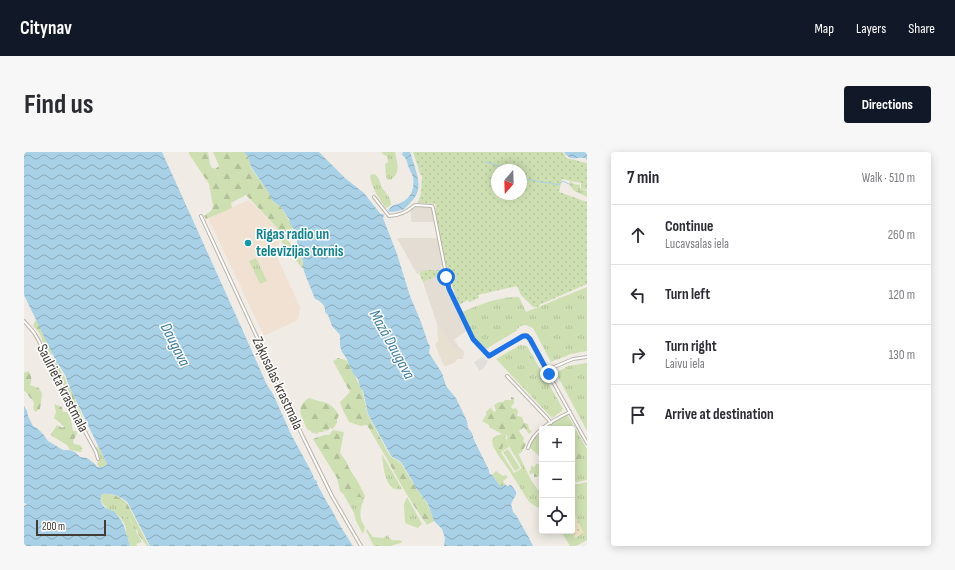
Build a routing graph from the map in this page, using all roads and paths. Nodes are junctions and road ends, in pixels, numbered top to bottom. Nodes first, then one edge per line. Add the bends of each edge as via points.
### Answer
1 (374, 197) dead end
2 (201, 216) dead end
3 (24, 320) edge
4 (587, 357) edge
5 (547, 370) junction
6 (507, 376) dead end
7 (570, 412) junction
8 (551, 423) junction
9 (587, 444) edge
10 (528, 448) dead end
11 (98, 459) dead end
12 (361, 546) edge

1 - 5 street via 389,216 400,214 415,205 432,206 449,289 473,339 489,356 527,336
2 - 12 street, Zaķusalas krastmala via 303,437 332,496
3 - 11 street, Saulrieta krastmala via 35,334 68,395
4 - 5 street via 573,359
5 - 7 street
6 - 8 street
7 - 8 street
7 - 9 street
8 - 10 street via 533,438

